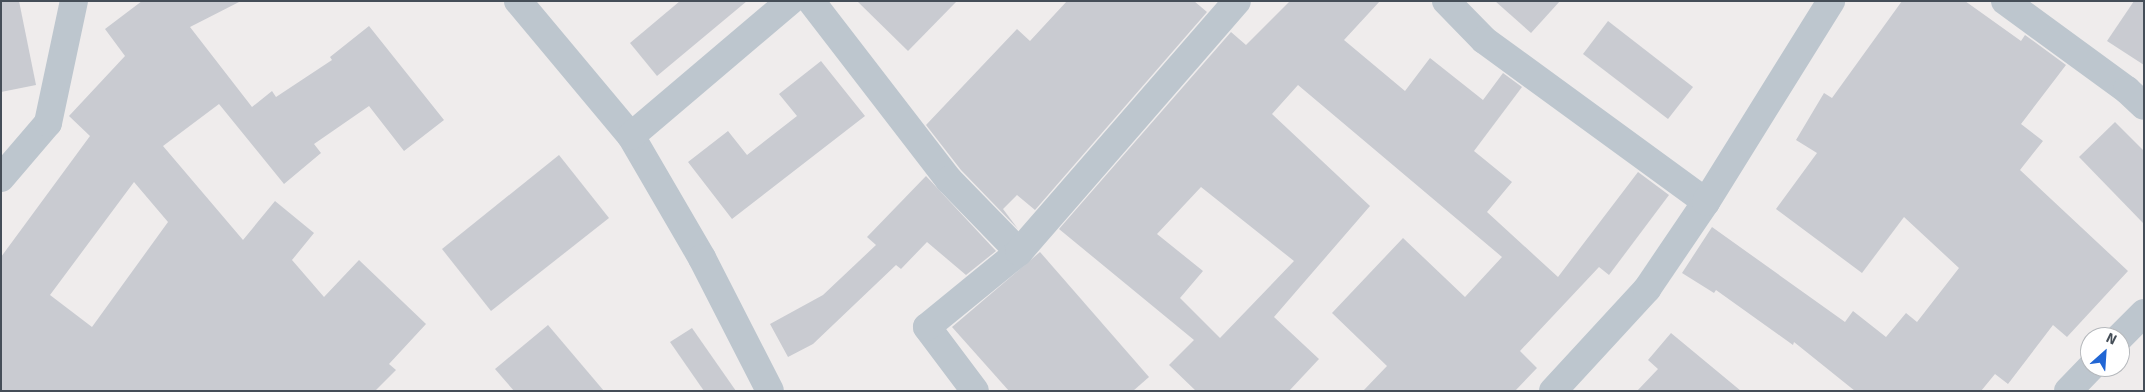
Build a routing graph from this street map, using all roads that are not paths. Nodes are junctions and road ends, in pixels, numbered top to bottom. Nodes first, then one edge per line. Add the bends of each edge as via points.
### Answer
1 (74, 1) edge
2 (518, 1) edge
3 (790, 1) edge
4 (811, 1) edge
5 (1237, 1) edge
6 (1446, 1) edge
7 (1831, 1) edge
8 (2005, 1) edge
9 (2144, 106) edge
10 (631, 136) junction
11 (1, 178) edge
12 (1706, 202) junction
13 (1019, 252) junction
14 (2144, 313) edge
15 (2130, 327) edge
16 (2081, 377) edge
17 (770, 391) edge
18 (975, 391) edge
19 (1552, 391) edge
20 (2068, 391) edge

1 - 11 street via 48,123
2 - 10 street
3 - 10 street
4 - 13 street via 949,180
5 - 13 street
6 - 12 street via 1484,40
7 - 12 street
8 - 9 street via 2127,90
10 - 17 street via 702,258
12 - 19 street via 1646,289
13 - 18 street via 927,327
14 - 15 street
16 - 20 street

